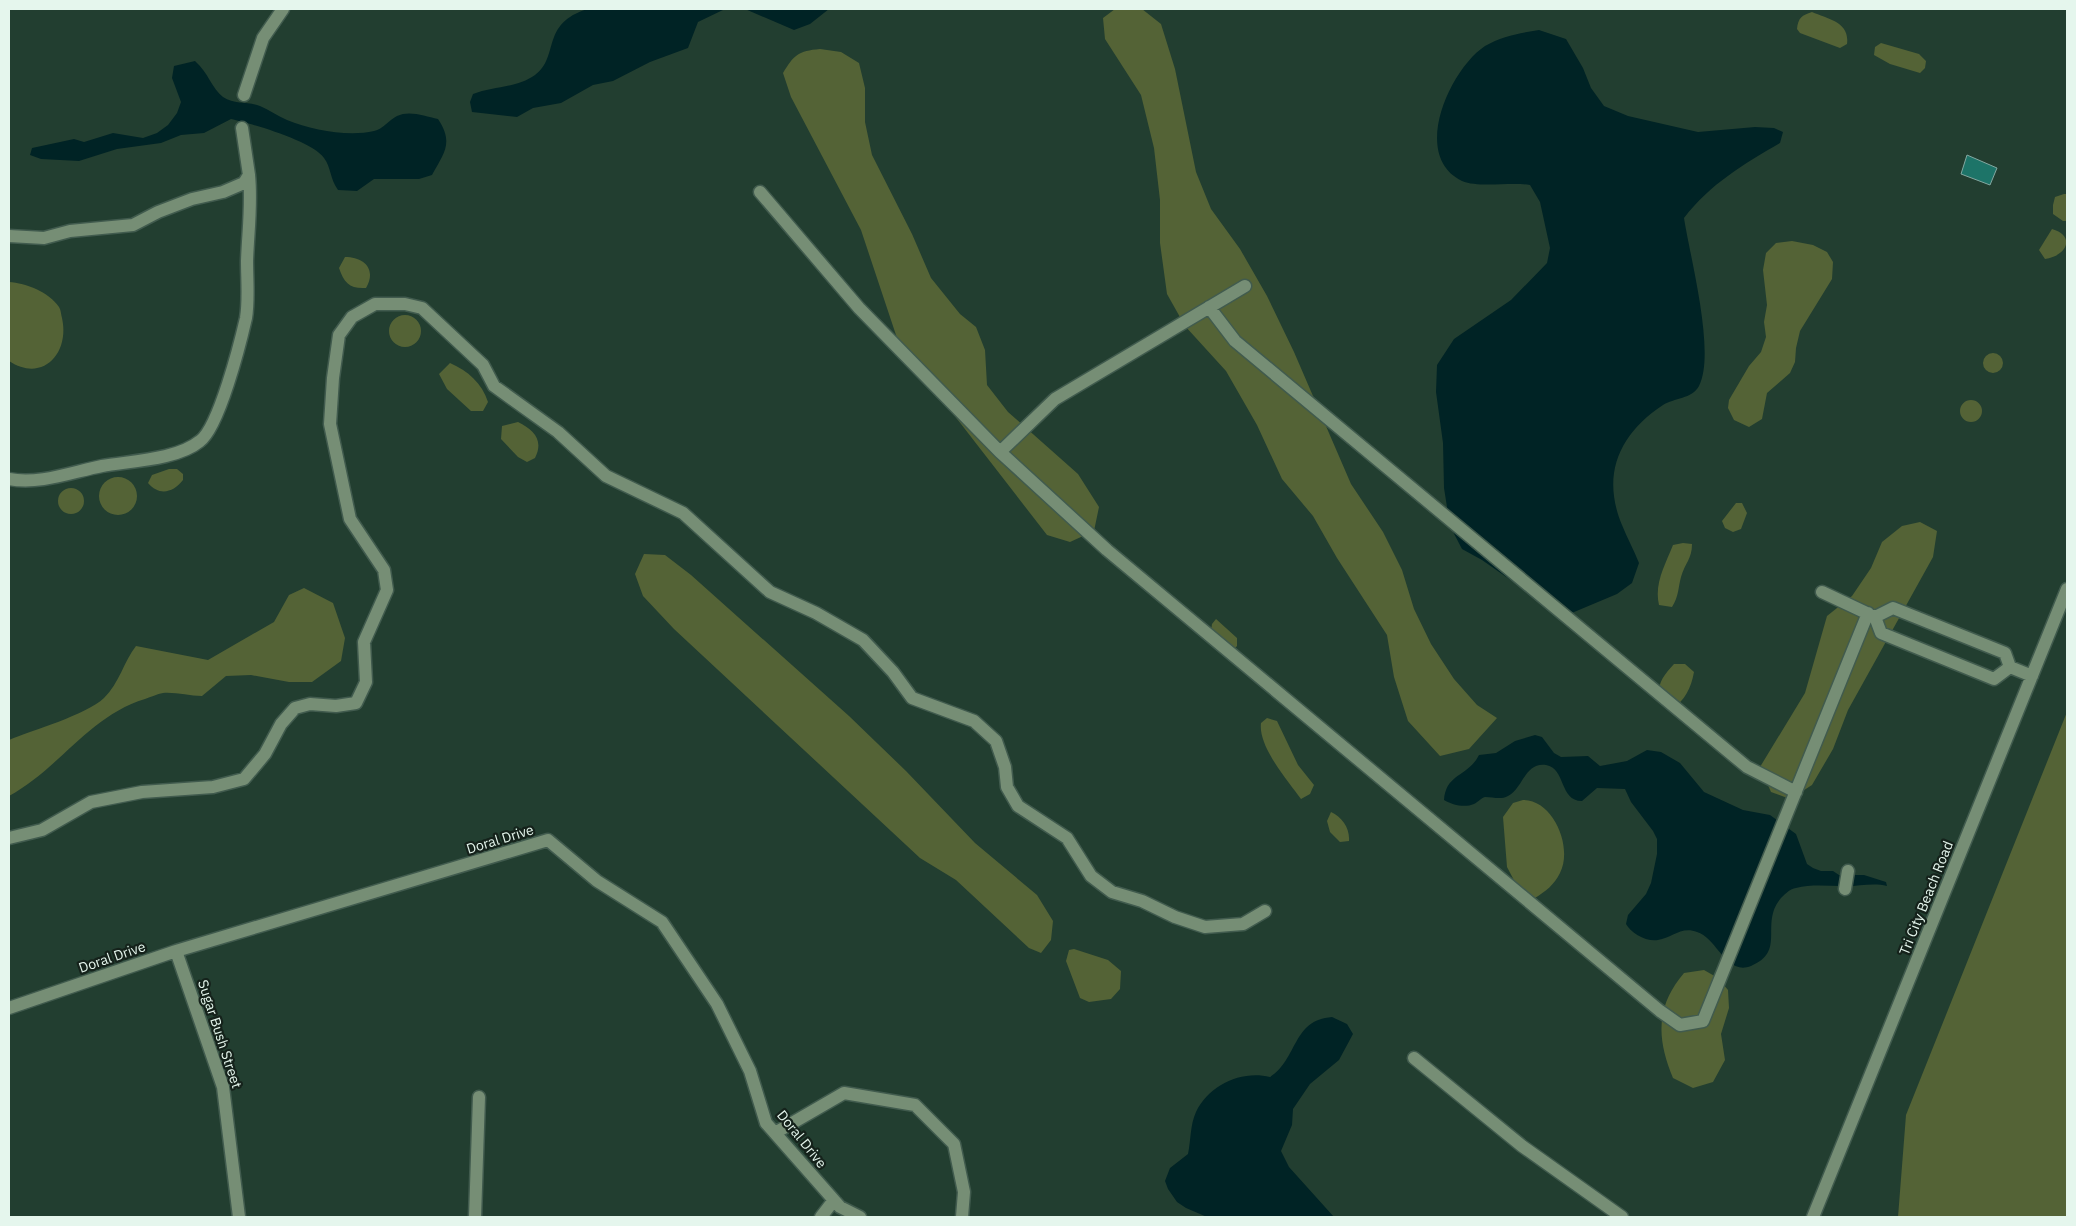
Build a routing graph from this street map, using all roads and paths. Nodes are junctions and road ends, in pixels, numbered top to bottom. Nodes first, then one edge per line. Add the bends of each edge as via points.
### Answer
1 (284, 9) edge
2 (244, 95) dead end
3 (242, 128) dead end
4 (248, 175) junction
5 (760, 192) dead end
6 (9, 236) edge
7 (1245, 286) dead end
8 (1209, 307) junction
9 (1000, 452) junction
10 (9, 479) edge
11 (2067, 589) edge
12 (1822, 592) dead end
13 (1871, 615) junction
14 (2010, 667) junction
15 (2032, 676) junction
16 (1796, 792) junction
17 (9, 838) edge
18 (1848, 871) dead end
19 (1845, 889) dead end
20 (1265, 911) dead end
21 (176, 951) junction
22 (9, 1008) edge
23 (1414, 1058) dead end
24 (479, 1097) dead end
25 (776, 1134) junction
26 (834, 1200) junction
27 (239, 1217) edge
28 (475, 1217) edge
29 (820, 1217) edge
30 (860, 1217) edge
31 (962, 1217) edge
32 (1622, 1217) edge
33 (1814, 1217) edge

1 - 2 street via 263,38
3 - 4 street
4 - 6 street via 244,183 184,202 133,225 70,231 44,238
4 - 10 street via 252,202 246,317 211,429 200,442 166,455 43,479 23,482
5 - 9 street via 859,308
7 - 8 street
8 - 9 street via 1055,399
8 - 16 street via 1235,341 1747,767
9 - 16 street via 1107,550 1680,1025 1704,1021
11 - 15 street, Tri City Beach Road
12 - 13 street
13 - 14 street via 1893,608 2004,653
13 - 14 street via 1881,633 1994,679
13 - 16 street
14 - 15 street
15 - 33 street, Tri City Beach Road
17 - 20 street via 42,830 91,802 142,792 213,787 244,780 295,708 310,704 356,704 366,682 364,642 387,590 384,570 350,519 330,424 333,378 339,335 352,317 375,304 404,304 422,308 483,365 494,386 558,432 606,476 683,513 770,592 863,640 912,698 974,721 996,741 1007,787 1018,806 1067,838 1091,876 1112,892 1205,927 1243,924
18 - 19 street
21 - 22 street, Doral Drive
21 - 25 street, Doral Drive via 548,840 597,881 662,922 717,1004 750,1071 766,1123
21 - 27 street, Sugar Bush Street via 223,1087
23 - 32 street via 1522,1146
24 - 28 street
25 - 26 street, Doral Drive
25 - 31 street via 844,1093 915,1105 954,1144 964,1192
26 - 29 street
26 - 30 street, Doral Drive via 840,1207

